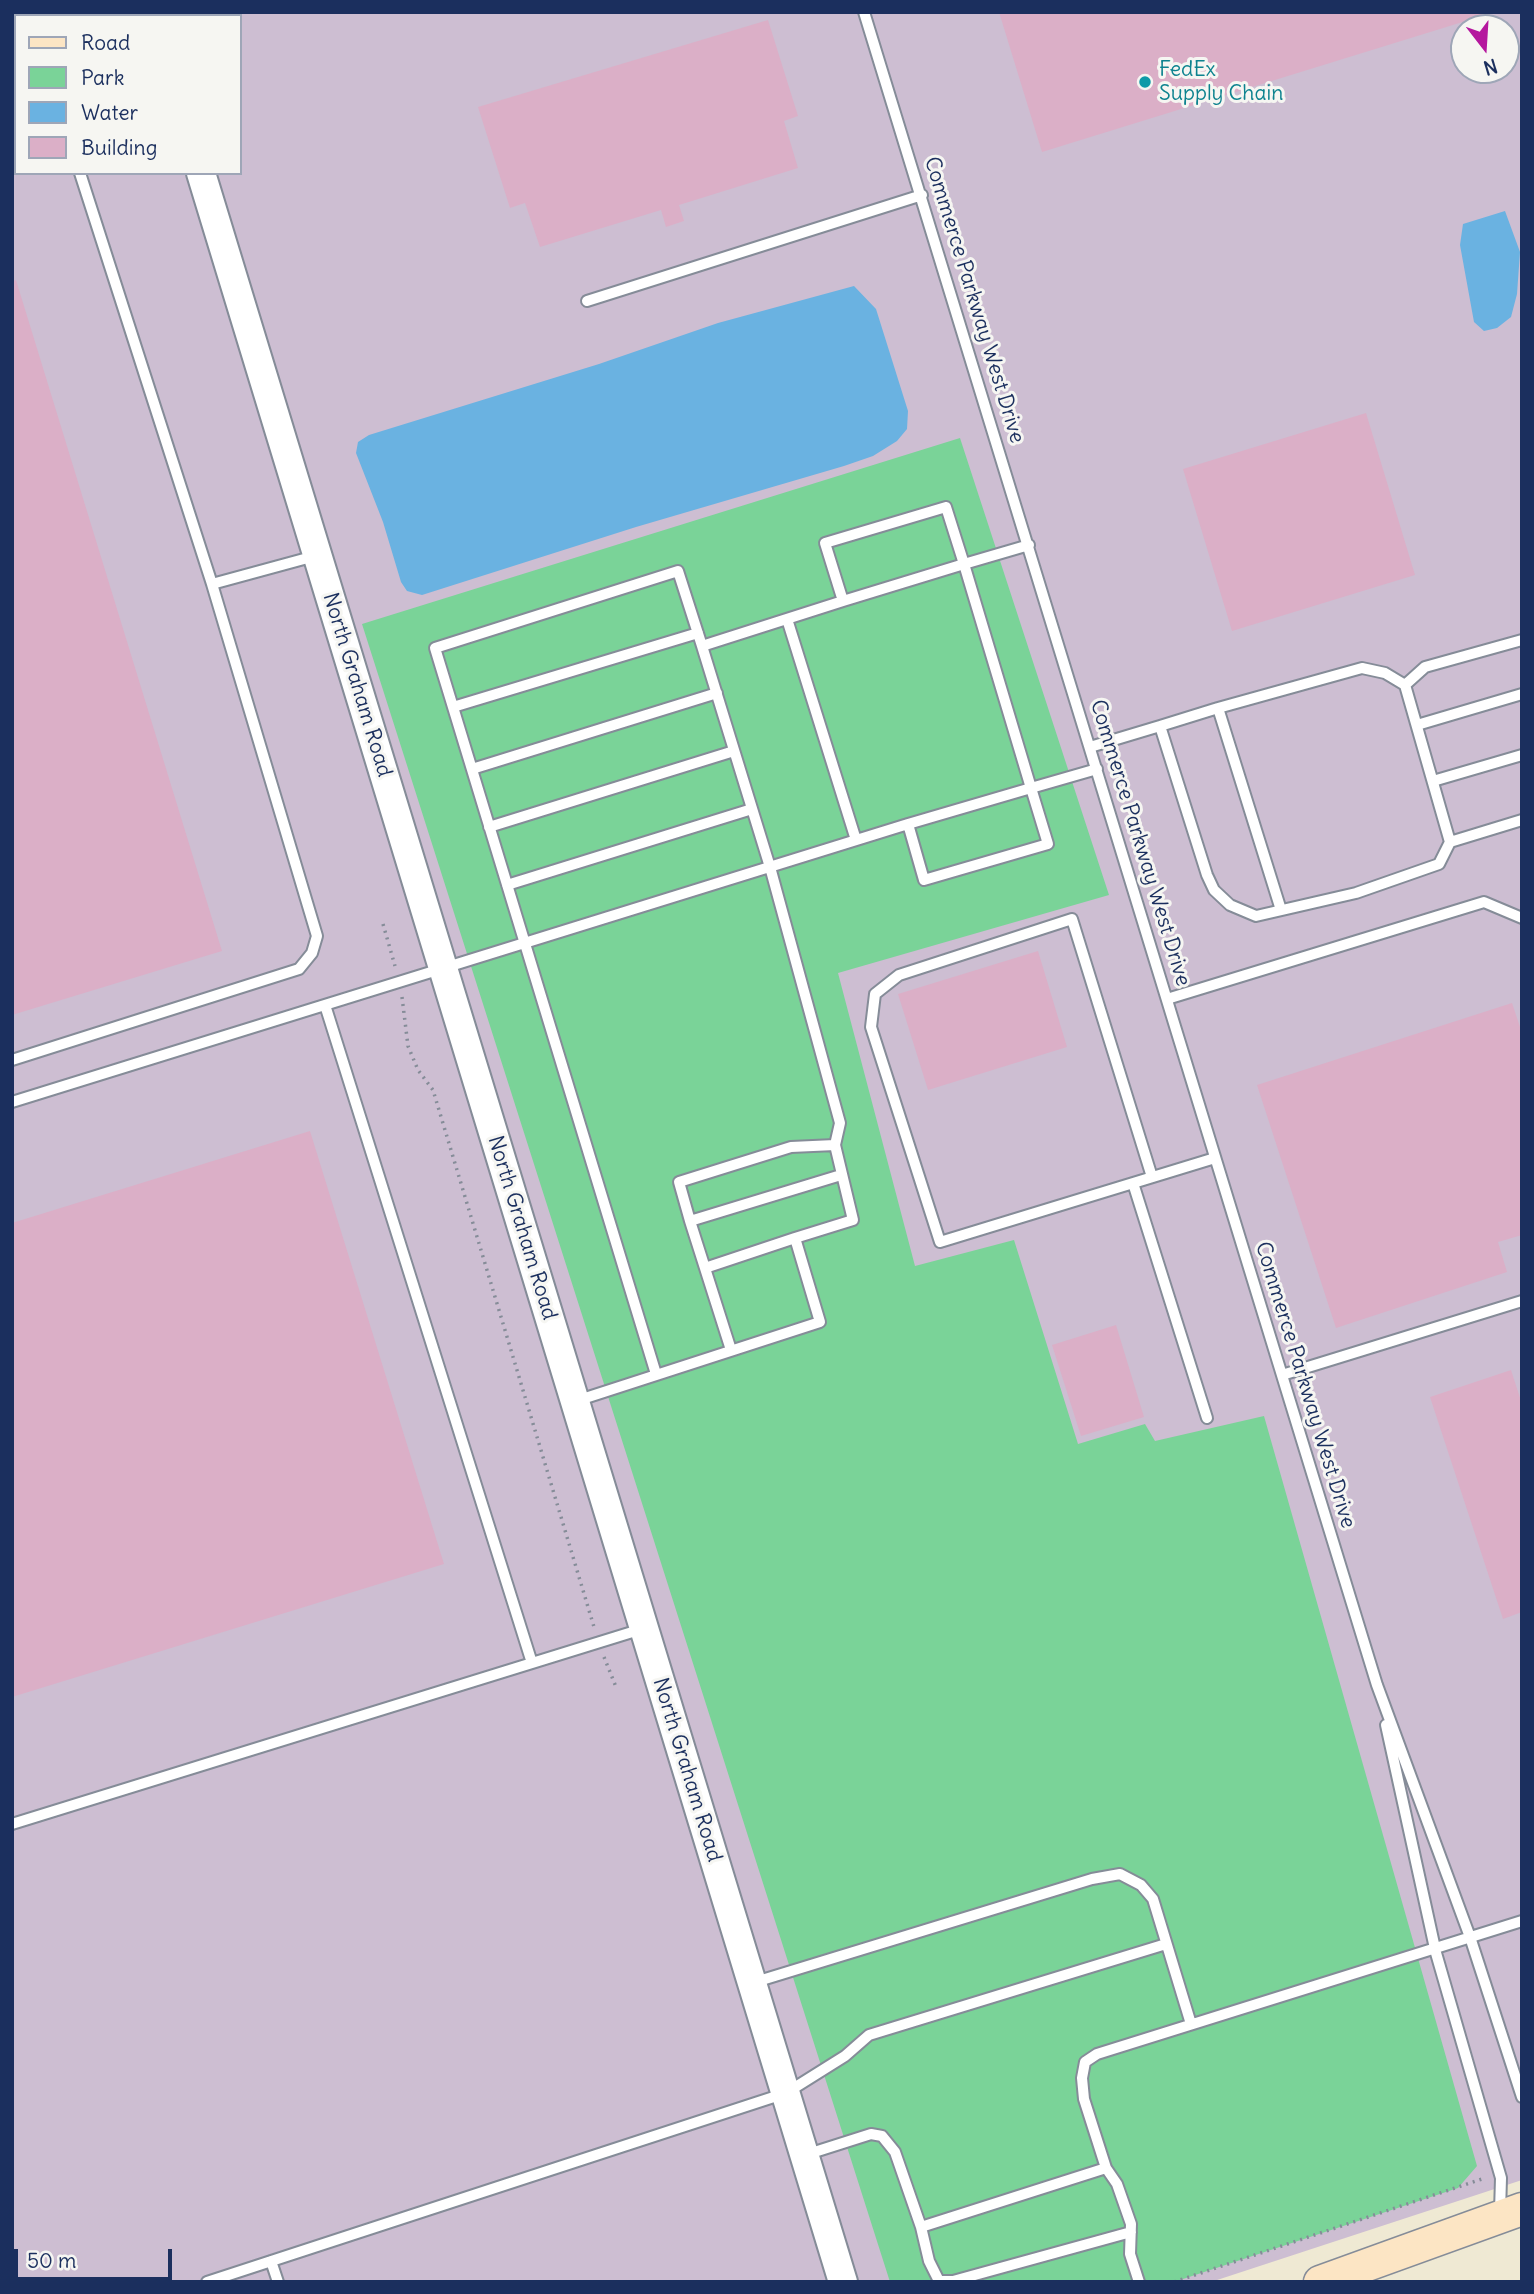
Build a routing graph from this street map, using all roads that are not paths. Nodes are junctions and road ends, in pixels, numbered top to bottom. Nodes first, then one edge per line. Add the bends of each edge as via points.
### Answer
1 (864, 12) edge
2 (81, 175) edge
3 (202, 175) edge
4 (922, 195) junction
5 (587, 301) dead end
6 (1029, 545) junction
7 (317, 555) junction
8 (964, 564) junction
9 (212, 584) junction
10 (843, 601) junction
11 (787, 619) junction
12 (698, 633) junction
13 (1522, 640) edge
14 (702, 646) junction
15 (1405, 685) junction
16 (717, 693) junction
17 (1522, 694) edge
18 (453, 708) junction
19 (1218, 708) junction
20 (1416, 725) junction
21 (1160, 726) junction
22 (1090, 747) junction
23 (734, 751) junction
24 (1522, 755) edge
25 (472, 769) junction
26 (1097, 769) junction
27 (1433, 781) junction
28 (1031, 788) junction
29 (752, 809) junction
30 (1522, 820) edge
31 (908, 824) junction
32 (489, 827) junction
33 (856, 840) junction
34 (1450, 842) junction
35 (770, 867) junction
36 (507, 884) junction
37 (1281, 910) junction
38 (1522, 918) edge
39 (524, 943) junction
40 (443, 968) junction
41 (1167, 999) junction
42 (325, 1005) junction
43 (12, 1060) edge
44 (12, 1102) edge
45 (835, 1145) junction
46 (1215, 1158) junction
47 (841, 1175) junction
48 (1152, 1177) junction
49 (1133, 1183) junction
50 (690, 1222) junction
51 (795, 1238) junction
52 (705, 1268) junction
53 (1522, 1301) edge
54 (731, 1350) junction
55 (656, 1374) junction
56 (1282, 1375) junction
57 (575, 1401) junction
58 (1207, 1418) dead end
59 (645, 1629) junction
60 (532, 1663) junction
61 (1377, 1685) junction
62 (12, 1824) edge
63 (1522, 1921) edge
64 (1470, 1937) junction
65 (1166, 1944) junction
66 (1435, 1948) junction
67 (752, 1983) junction
68 (1191, 2024) junction
69 (786, 2093) junction
70 (1522, 2097) edge
71 (805, 2155) junction
72 (1105, 2168) junction
73 (1511, 2213) edge
74 (920, 2227) junction
75 (1131, 2232) junction
76 (271, 2261) junction
77 (207, 2282) edge
78 (278, 2282) edge
79 (843, 2282) edge
80 (1139, 2282) edge
81 (1320, 2282) edge

1 - 4 lane, Commerce Parkway West Drive
2 - 9 lane
3 - 7 street, North Graham Road
4 - 5 lane
4 - 6 lane, Commerce Parkway West Drive
6 - 8 lane
6 - 22 lane, Commerce Parkway West Drive
7 - 9 lane
7 - 40 street, North Graham Road
8 - 10 lane
8 - 10 lane via 946,507 825,543
8 - 28 lane
9 - 43 lane via 317,936 312,953 299,969
10 - 11 lane
11 - 14 lane
11 - 33 lane
12 - 14 lane
12 - 18 lane
12 - 18 lane via 678,571 435,648
13 - 15 lane via 1425,667
14 - 16 lane
15 - 19 lane via 1385,673 1362,668
15 - 20 lane
16 - 23 lane
16 - 25 lane
17 - 20 lane
18 - 25 lane
19 - 21 lane
19 - 37 lane
20 - 27 lane
21 - 22 lane
21 - 37 lane via 1214,890 1230,905 1256,915
22 - 26 lane, Commerce Parkway West Drive
23 - 29 lane
23 - 32 lane
24 - 27 lane
25 - 32 lane
26 - 28 lane
26 - 41 lane, Commerce Parkway West Drive
27 - 34 lane
28 - 31 lane
28 - 31 lane via 1048,844 924,880
29 - 35 lane
29 - 36 lane
30 - 34 lane
31 - 33 lane
32 - 36 lane
33 - 35 lane
34 - 37 lane via 1439,864 1405,878
35 - 39 lane
35 - 45 lane via 840,1123
36 - 39 lane
38 - 41 lane via 1484,902
39 - 40 lane
39 - 55 lane
40 - 42 lane
40 - 57 street, North Graham Road
41 - 46 lane, Commerce Parkway West Drive
42 - 44 lane
42 - 60 lane
45 - 47 lane
45 - 50 lane via 791,1147 680,1182
46 - 48 lane
46 - 56 lane, Commerce Parkway West Drive
47 - 50 lane
47 - 51 lane via 853,1220
48 - 49 lane
48 - 49 lane via 1072,919 899,975 875,994 871,1027 940,1242
49 - 58 lane
50 - 52 lane
51 - 52 lane
51 - 54 lane via 820,1322
52 - 54 lane
53 - 56 lane
54 - 55 lane
55 - 57 lane
56 - 61 lane, Commerce Parkway West Drive
57 - 59 street, North Graham Road
59 - 60 lane
59 - 67 street, North Graham Road
60 - 62 lane
61 - 64 lane, Commerce Parkway West Drive
61 - 66 lane, Commerce Parkway West Drive
63 - 64 lane
64 - 66 lane
64 - 70 lane, Commerce Parkway West Drive
65 - 67 lane via 1153,1899 1141,1885 1120,1874
65 - 68 lane
65 - 69 lane via 869,2035
66 - 68 lane
66 - 73 lane, Commerce Parkway West Drive
67 - 69 street, North Graham Road
68 - 72 lane via 1085,2062 1084,2099
69 - 71 street, North Graham Road
69 - 76 lane
71 - 74 lane via 871,2134 882,2136 895,2152
71 - 79 street, North Graham Road
72 - 74 lane
72 - 75 lane via 1116,2184
73 - 81 main road
74 - 75 lane via 939,2281
75 - 80 lane via 1130,2254
76 - 77 lane
76 - 78 lane

